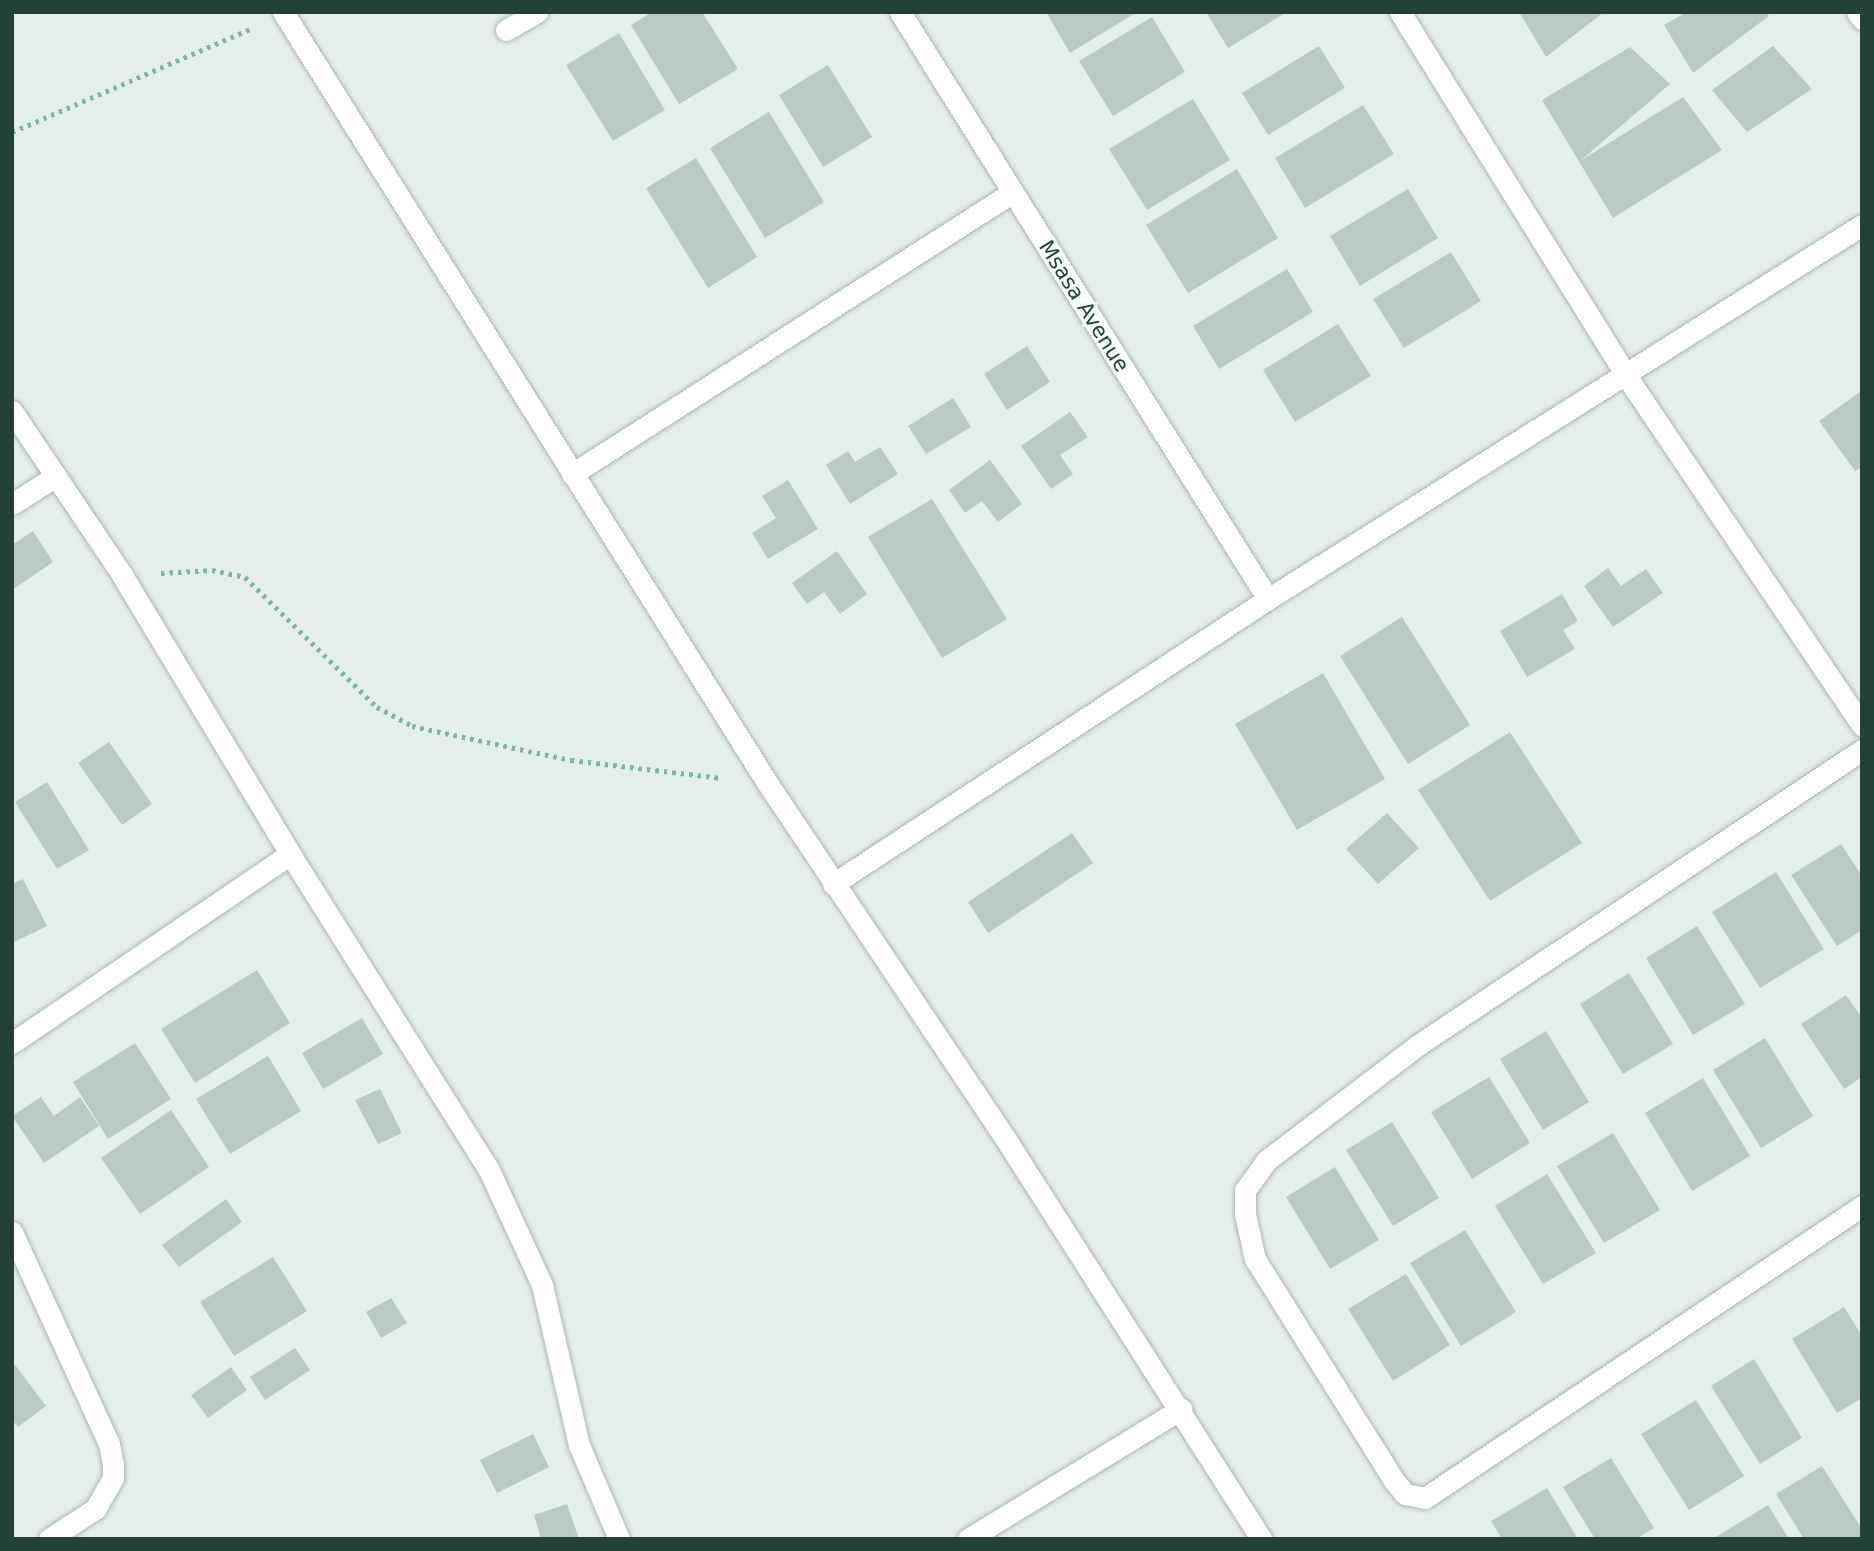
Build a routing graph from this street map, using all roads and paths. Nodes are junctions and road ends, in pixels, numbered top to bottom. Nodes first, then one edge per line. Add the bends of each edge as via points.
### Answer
1 (537, 12) edge
2 (900, 12) edge
3 (1400, 12) edge
4 (1857, 12) edge
5 (284, 13) edge
6 (1862, 19) edge
7 (506, 30) dead end
8 (12, 132) edge
9 (1013, 192) junction
10 (1862, 225) edge
11 (1625, 374) junction
12 (12, 411) edge
13 (572, 474) junction
14 (56, 476) junction
15 (12, 505) edge
16 (122, 575) junction
17 (1268, 599) junction
18 (1862, 725) edge
19 (1862, 750) edge
20 (768, 784) junction
21 (290, 854) junction
22 (833, 884) junction
23 (12, 1043) edge
24 (1862, 1206) edge
25 (12, 1232) edge
26 (1181, 1409) junction
27 (49, 1539) edge
28 (619, 1539) edge
29 (968, 1539) edge
30 (1261, 1539) edge

1 - 7 street
2 - 9 street, Msasa Avenue
3 - 11 street
4 - 6 street
5 - 8 path
5 - 13 street
9 - 13 street
9 - 17 street, Msasa Avenue
10 - 11 street
11 - 17 street
11 - 18 street
12 - 14 street
13 - 20 street
14 - 15 street
14 - 16 street
16 - 20 path via 212,570 244,577 309,635 360,692 412,726 570,760
16 - 21 street
17 - 22 street
19 - 24 street via 1418,1045 1267,1160 1245,1190 1245,1214 1255,1259 1387,1471 1405,1494 1425,1498
20 - 22 street
21 - 23 street
21 - 28 street via 488,1168 517,1224 542,1285 579,1445
22 - 26 street
25 - 27 street via 109,1444 113,1464 113,1478 95,1509
26 - 29 street
26 - 30 street

